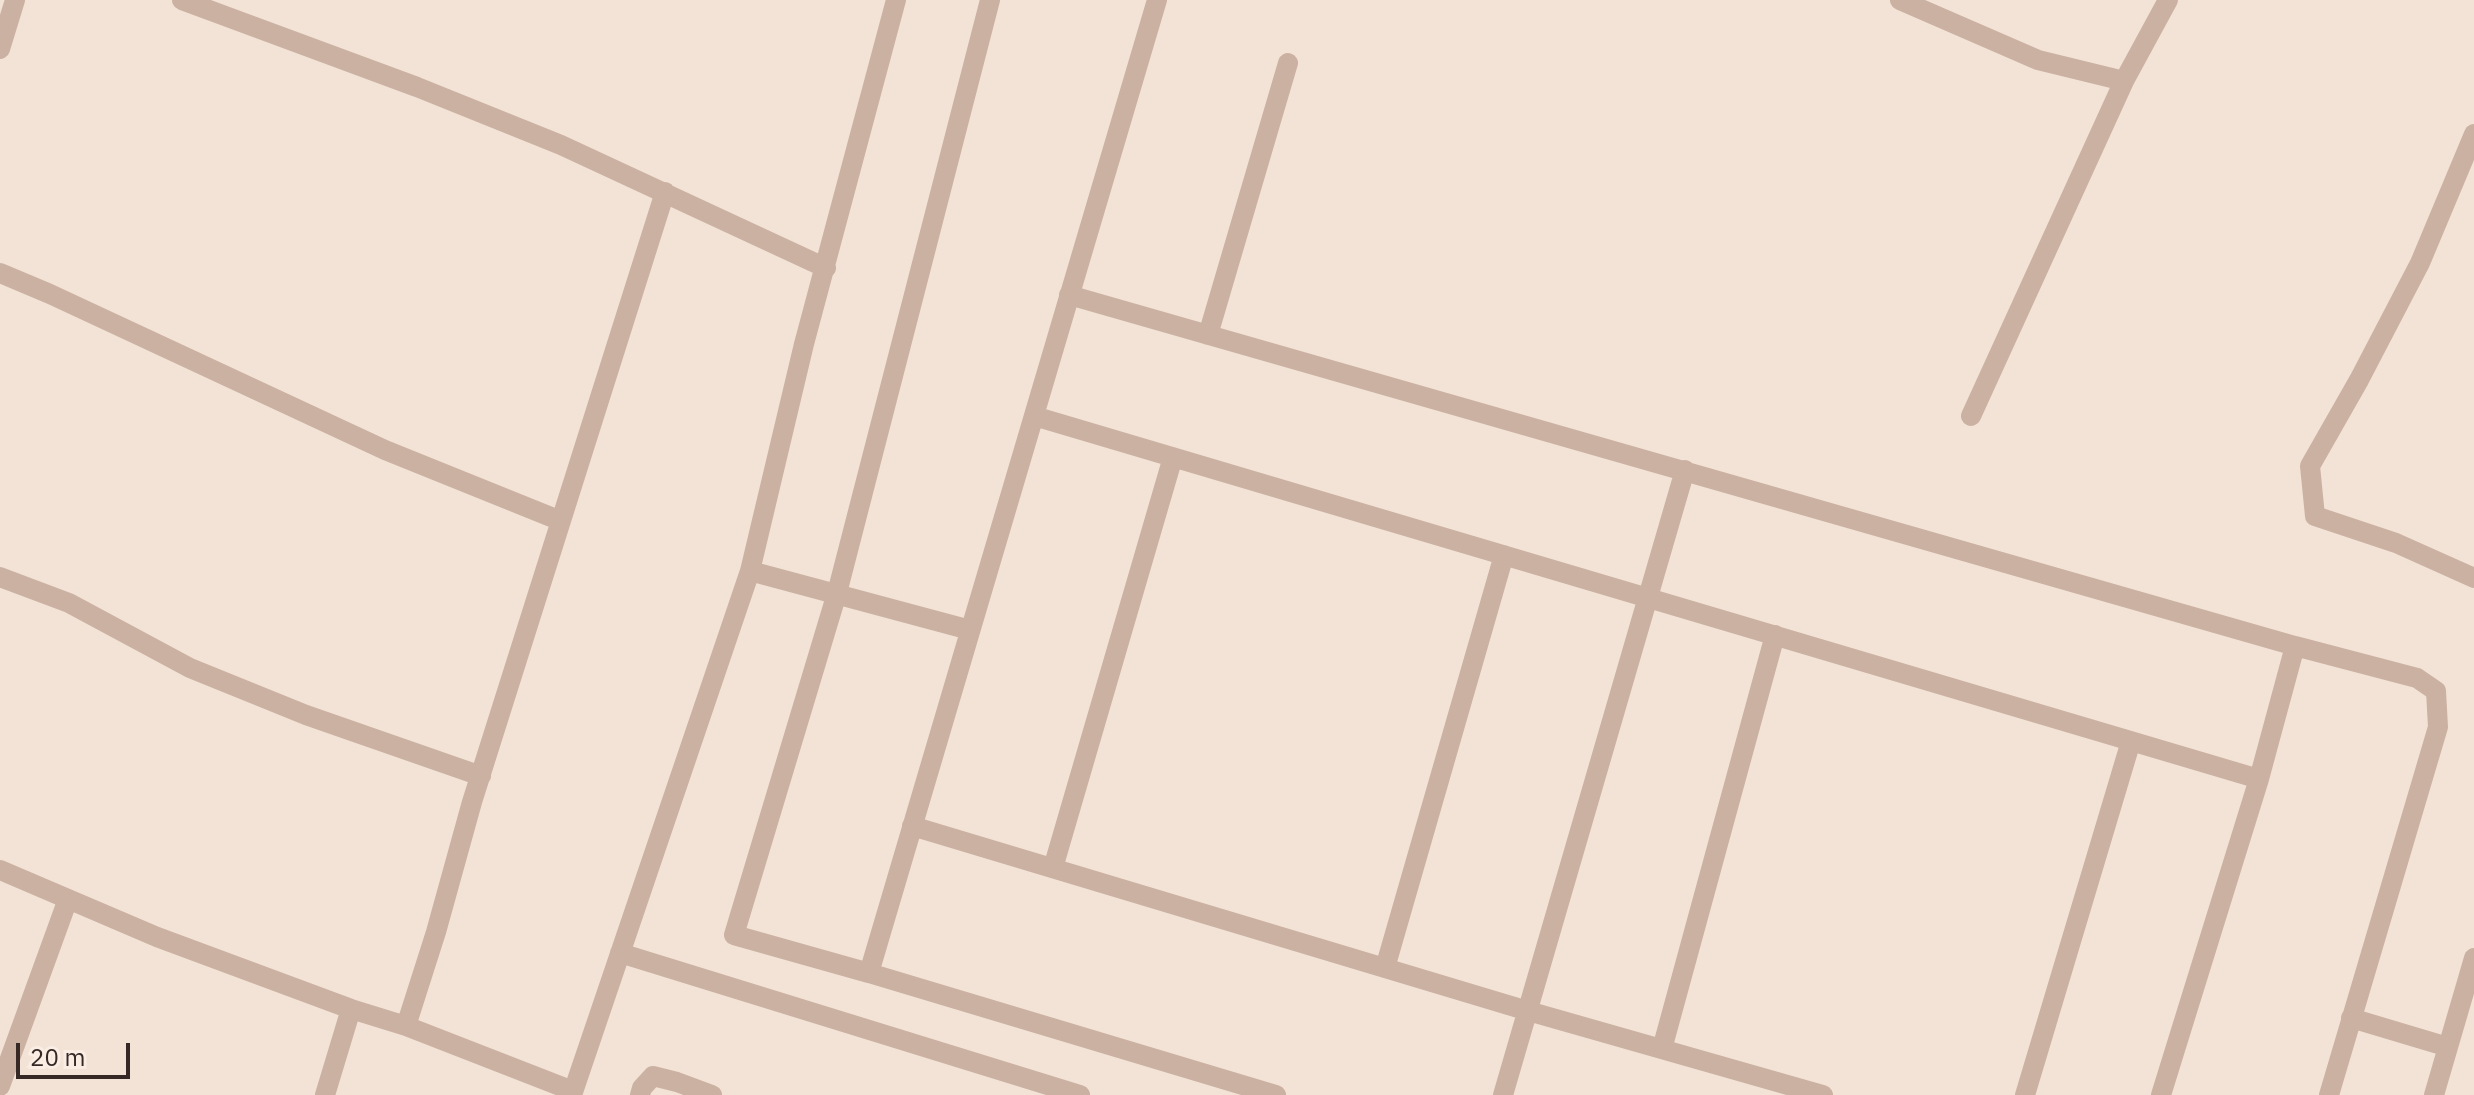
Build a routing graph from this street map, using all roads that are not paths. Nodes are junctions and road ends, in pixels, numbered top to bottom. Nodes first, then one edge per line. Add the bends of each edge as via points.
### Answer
1 (15, 0) edge
2 (182, 0) edge
3 (896, 0) edge
4 (990, 0) edge
5 (1157, 0) edge
6 (1900, 0) edge
7 (2168, 0) edge
8 (0, 49) edge
9 (1288, 63) dead end
10 (2124, 81) junction
11 (2474, 134) edge
12 (665, 192) junction
13 (826, 268) junction
14 (0, 273) edge
15 (1069, 295) junction
16 (1208, 335) junction
17 (1034, 416) junction
18 (1971, 416) dead end
19 (1173, 457) junction
20 (1685, 470) junction
21 (561, 521) junction
22 (1504, 555) junction
23 (750, 571) junction
24 (0, 577) edge
25 (2474, 578) edge
26 (837, 593) junction
27 (1649, 598) junction
28 (970, 630) junction
29 (1775, 635) junction
30 (2295, 646) junction
31 (2131, 741) junction
32 (481, 776) junction
33 (2259, 779) junction
34 (912, 826) junction
35 (1053, 868) junction
36 (0, 870) edge
37 (68, 899) junction
38 (620, 953) junction
39 (2474, 958) edge
40 (1385, 968) junction
41 (869, 973) junction
42 (351, 1009) junction
43 (1528, 1011) junction
44 (2351, 1018) junction
45 (406, 1026) junction
46 (2448, 1047) junction
47 (1662, 1049) junction
48 (0, 1086) edge
49 (573, 1093) edge
50 (325, 1095) edge
51 (640, 1095) edge
52 (712, 1095) edge
53 (1080, 1095) edge
54 (1276, 1095) edge
55 (1503, 1095) edge
56 (1823, 1095) edge
57 (2025, 1095) edge
58 (2161, 1095) edge
59 (2329, 1095) edge
60 (2434, 1095) edge

1 - 8 street
2 - 12 street via 417,87
3 - 13 street
4 - 26 street
5 - 15 street
6 - 10 street via 2038,60
7 - 10 street
9 - 16 street
10 - 18 street
11 - 25 street via 2420,263 2310,466 2315,516 2396,543
12 - 13 street
12 - 21 street
13 - 23 street
14 - 21 street via 385,450
15 - 16 street
15 - 17 street
16 - 20 street
17 - 19 street
17 - 28 street
19 - 22 street
19 - 35 street
20 - 27 street
20 - 30 street
21 - 32 street
22 - 27 street
22 - 40 street
23 - 26 street
23 - 38 street
24 - 32 street via 69,603 190,668
26 - 28 street
26 - 41 street via 734,935
27 - 29 street
27 - 43 street
28 - 34 street
29 - 31 street
29 - 47 street
30 - 33 street
30 - 44 street via 2417,678 2436,691 2438,727
31 - 33 street
31 - 57 street
32 - 45 street
33 - 58 street
34 - 35 street
34 - 41 street
35 - 40 street
36 - 37 street
37 - 42 street
37 - 48 street
38 - 49 street
38 - 53 street
39 - 46 street
40 - 43 street
41 - 54 street
42 - 45 street
42 - 50 street
43 - 47 street
43 - 55 street
44 - 46 street
44 - 59 street
45 - 49 street
46 - 60 street
47 - 56 street
51 - 52 street via 653,1076

